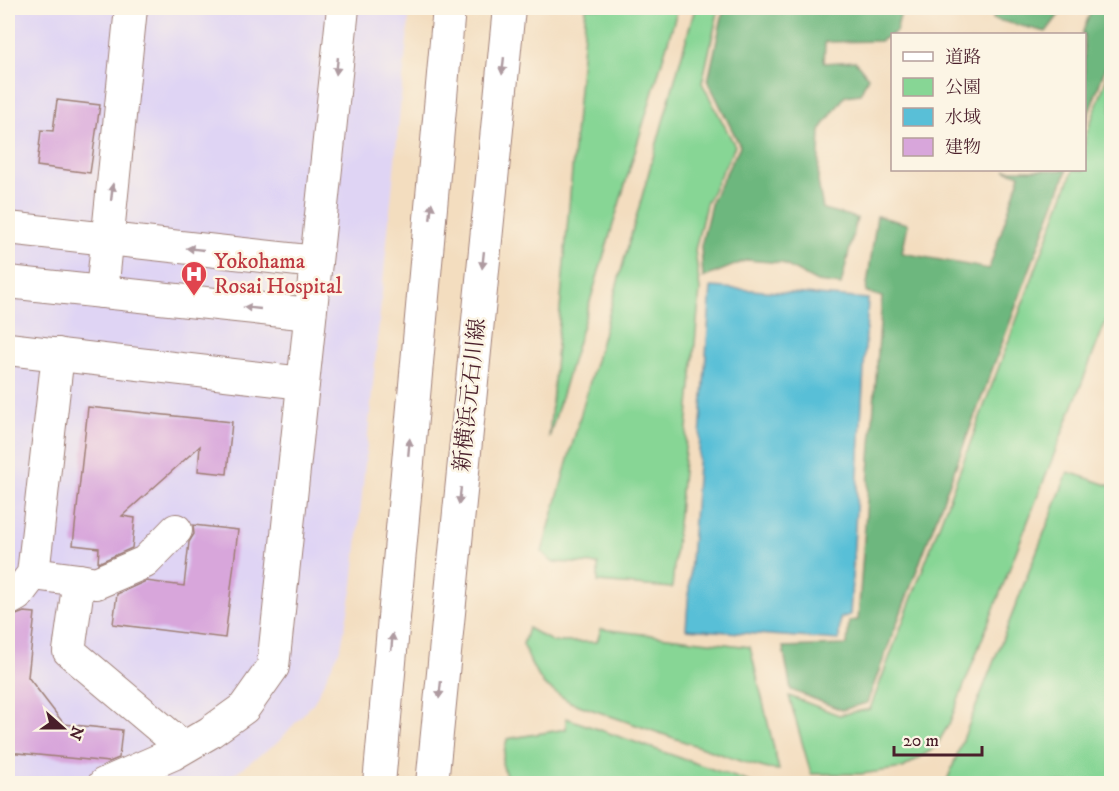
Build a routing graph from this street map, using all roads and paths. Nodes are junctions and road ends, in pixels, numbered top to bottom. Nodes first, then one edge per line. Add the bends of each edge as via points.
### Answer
1 (131, 8) edge
2 (343, 8) edge
3 (449, 8) edge
4 (509, 8) edge
5 (8, 228) edge
6 (108, 239) junction
7 (316, 262) junction
8 (8, 282) edge
9 (102, 292) junction
10 (310, 314) junction
11 (8, 349) edge
12 (58, 354) junction
13 (303, 382) junction
14 (176, 530) dead end
15 (33, 574) junction
16 (80, 580) junction
17 (8, 600) edge
18 (183, 747) junction
19 (104, 783) edge
20 (379, 783) edge
21 (432, 783) edge

6 -> 1 street
2 -> 7 street
20 -> 3 street
4 -> 21 street, 新横浜元石川線
5 - 6 street
7 -> 6 street
6 - 9 street
7 - 10 street
8 - 9 street
10 -> 9 street
10 - 13 street
11 - 12 street
12 - 13 street
12 - 15 street
13 - 18 street via 273,667 244,708
14 - 16 street via 145,562 96,583
15 - 16 street
15 - 17 street via 17,595
16 - 18 street via 69,651
18 - 19 street

